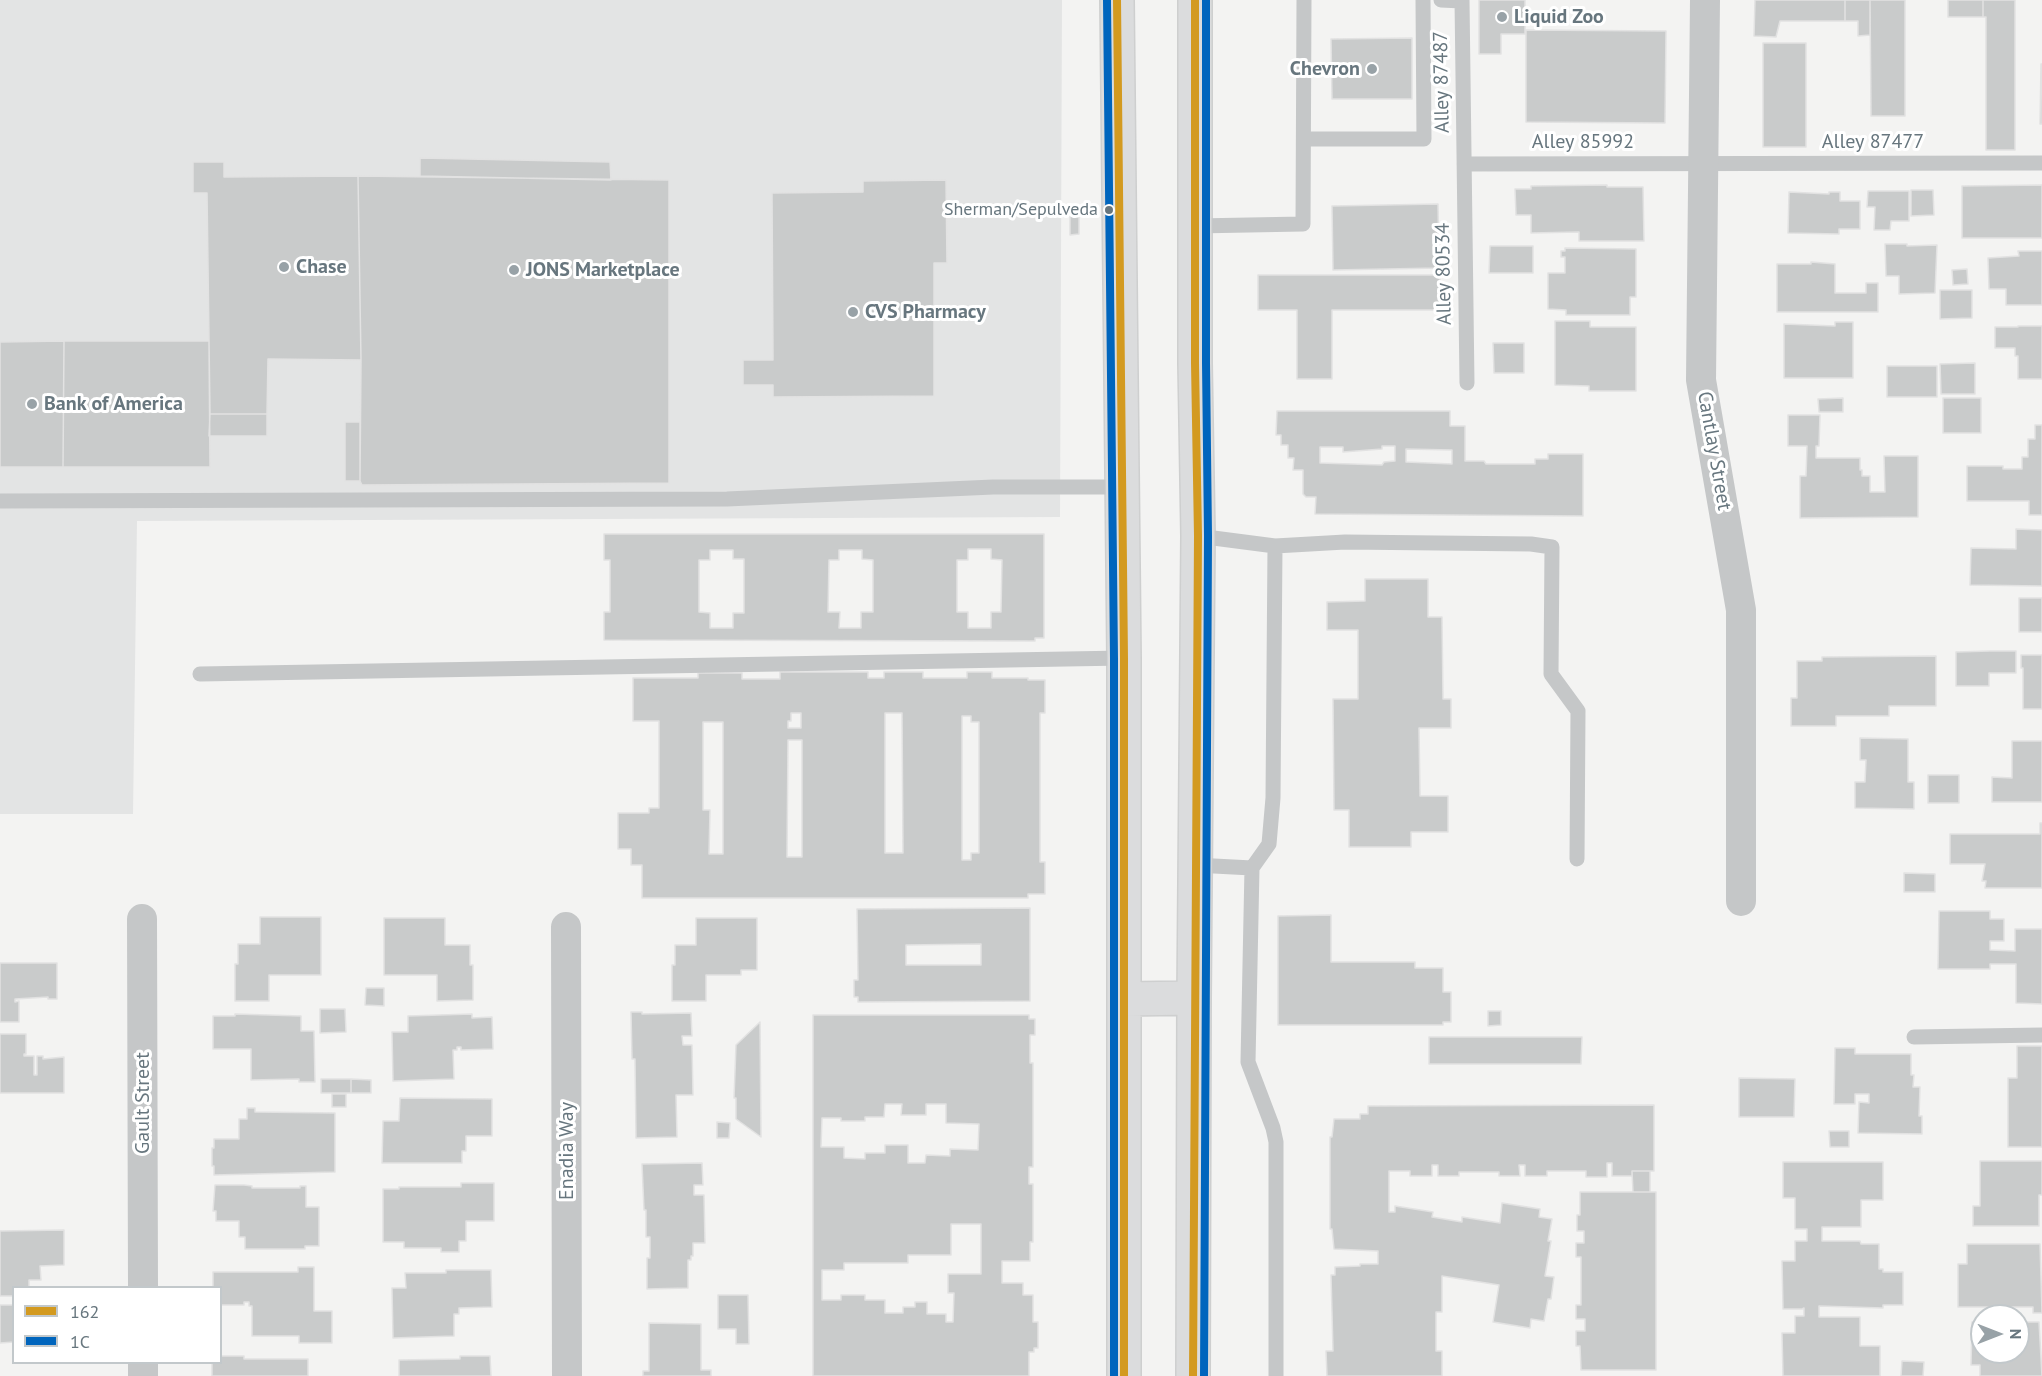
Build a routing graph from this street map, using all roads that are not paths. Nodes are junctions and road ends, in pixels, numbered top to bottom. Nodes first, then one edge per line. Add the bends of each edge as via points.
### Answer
1 (1116, 0) edge
2 (1195, 0) edge
3 (1304, 0) edge
4 (1423, 0) edge
5 (1441, 0) edge
6 (1462, 0) edge
7 (1705, 0) edge
8 (1304, 140) junction
9 (1703, 162) junction
10 (2042, 163) edge
11 (1464, 164) junction
12 (1195, 226) junction
13 (1467, 383) dead end
14 (1122, 487) junction
15 (0, 501) edge
16 (1198, 536) junction
17 (1275, 546) junction
18 (1124, 658) junction
19 (200, 674) dead end
20 (1577, 859) dead end
21 (1195, 865) junction
22 (1252, 868) junction
23 (1741, 901) dead end
24 (142, 919) dead end
25 (566, 927) dead end
26 (1194, 998) junction
27 (1125, 999) junction
28 (2042, 1035) edge
29 (1914, 1037) dead end
30 (143, 1286) edge
31 (567, 1376) edge
32 (1124, 1376) edge
33 (1193, 1376) edge
34 (1276, 1376) edge

1 - 14 main road
2 - 12 main road
3 - 8 lane
4 - 8 lane via 1424,139
5 - 6 lane
6 - 11 lane, Alley 87487
7 - 9 street, Cantlay Street
8 - 12 lane via 1304,224
9 - 10 lane, Alley 87477
9 - 11 lane, Alley 85992
9 - 23 street, Cantlay Street via 1701,380 1741,610
11 - 13 lane, Alley 80534
12 - 16 main road
14 - 15 lane via 993,487 727,499
14 - 18 main road
16 - 17 lane
16 - 21 main road
17 - 20 lane via 1345,542 1552,547 1551,674 1578,711
17 - 22 lane via 1273,798 1269,844
18 - 19 lane
18 - 27 main road
21 - 22 lane
21 - 26 main road
22 - 34 lane via 1248,1062 1276,1142
24 - 30 street, Gault Street
25 - 31 street, Enadia Way
26 - 27 main road
26 - 33 main road
27 - 32 main road
28 - 29 lane

